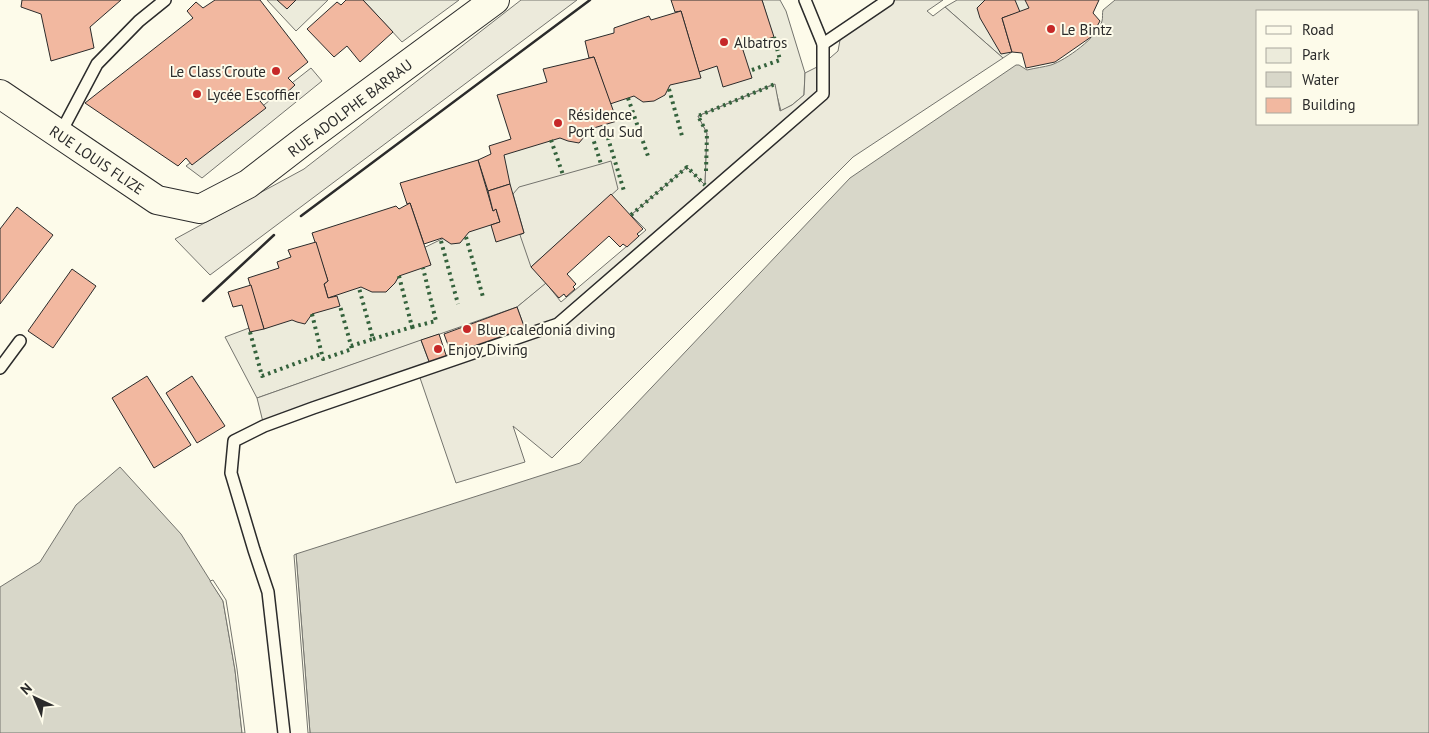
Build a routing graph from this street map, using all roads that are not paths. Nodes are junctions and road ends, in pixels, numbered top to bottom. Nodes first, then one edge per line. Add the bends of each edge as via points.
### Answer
1 (165, 0) edge
2 (495, 0) edge
3 (805, 0) edge
4 (888, 0) edge
5 (823, 44) junction
6 (0, 94) edge
7 (60, 134) junction
8 (200, 209) joint
9 (20, 341) dead end
10 (0, 368) edge
11 (284, 733) edge

1 - 7 lane via 139,21 97,64
2 - 8 street, RUE ADOLPHE BARRAU via 248,184
3 - 5 lane
4 - 5 lane
5 - 11 lane via 823,94 558,324 264,426 234,441 231,473 268,592
6 - 7 street, RUE LOUIS FLIZE
7 - 8 street, RUE LOUIS FLIZE via 157,200
9 - 10 lane

